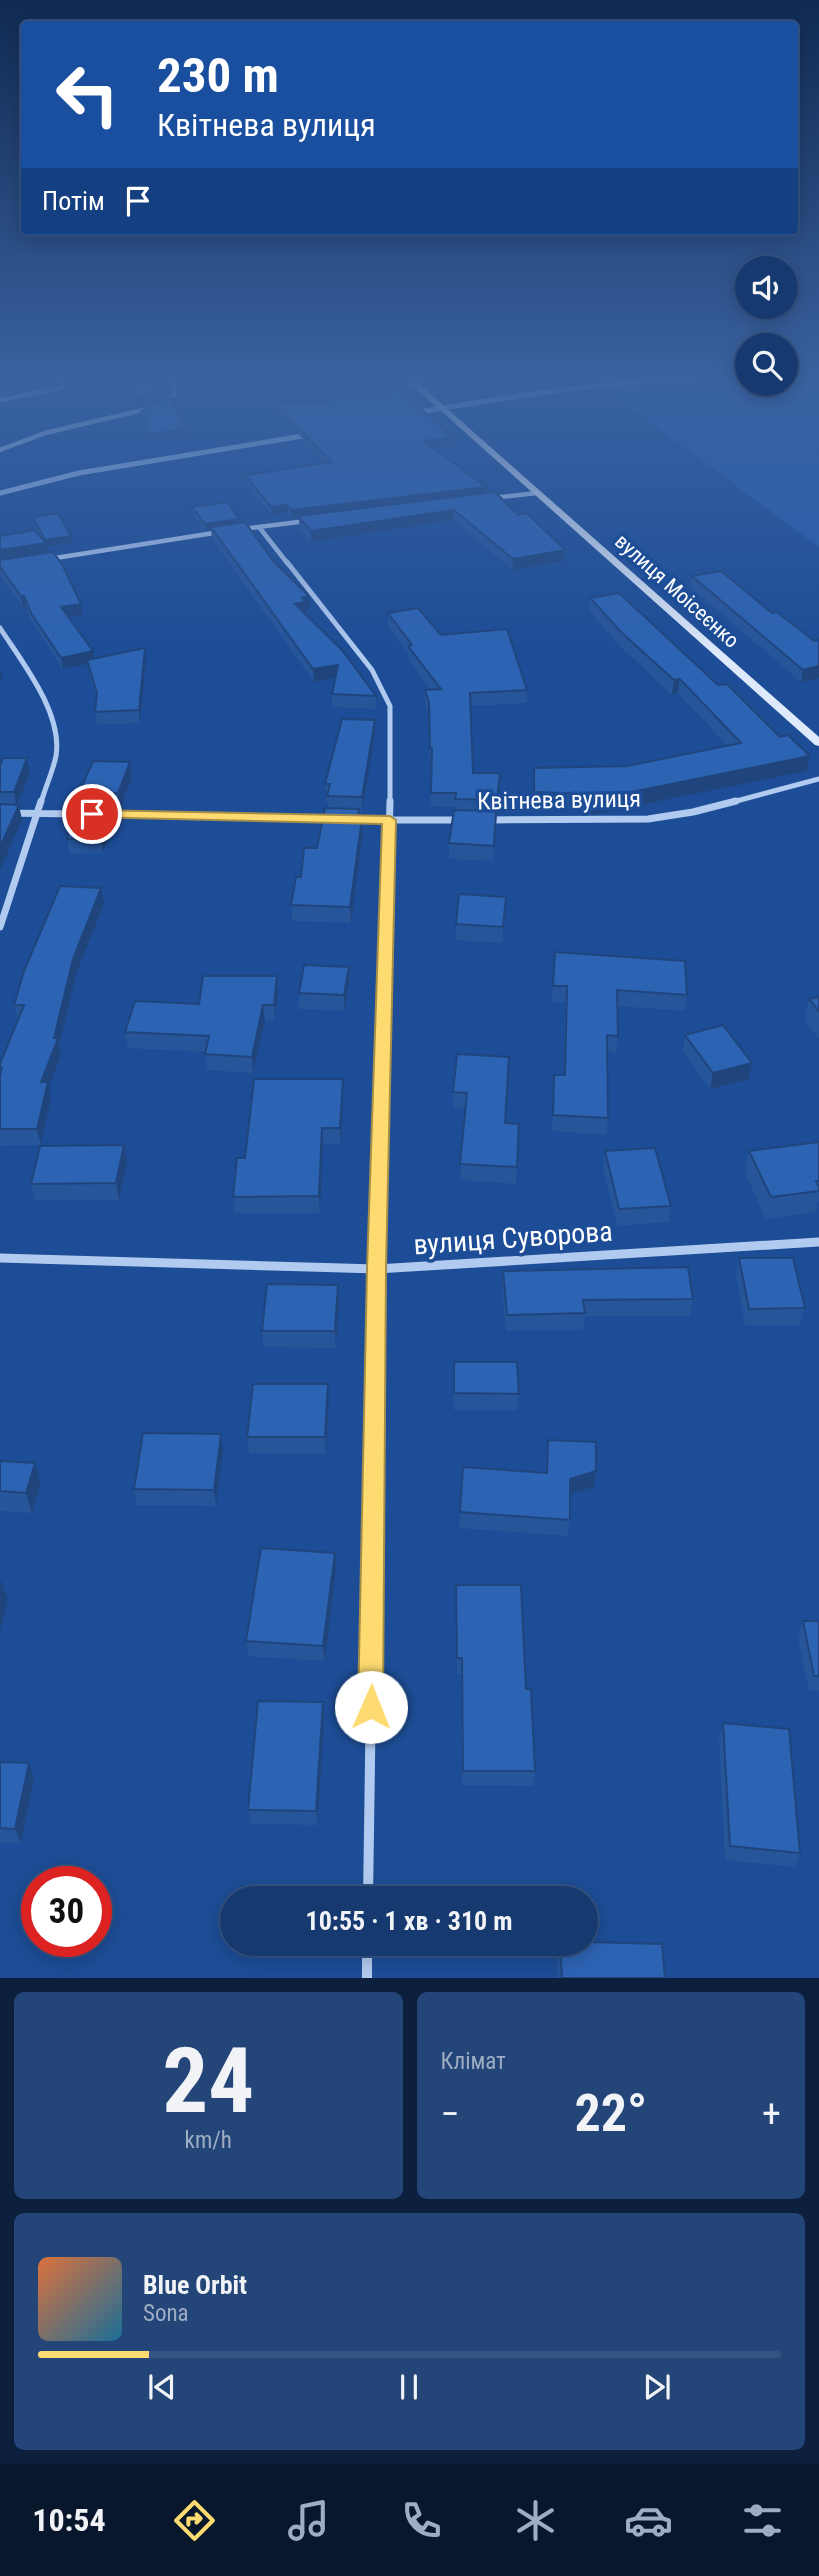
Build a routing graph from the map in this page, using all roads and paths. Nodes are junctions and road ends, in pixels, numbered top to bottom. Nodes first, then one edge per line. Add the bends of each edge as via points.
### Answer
1 (510, 468) edge
2 (537, 493) junction
3 (484, 499) edge
4 (312, 520) edge
5 (259, 527) junction
6 (41, 560) edge
7 (0, 628) edge
8 (819, 743) edge
9 (819, 779) edge
10 (0, 813) edge
11 (37, 813) junction
12 (335, 819) edge
13 (349, 819) edge
14 (390, 820) junction
15 (470, 820) edge
16 (483, 820) edge
17 (0, 926) edge
18 (819, 1242) edge
19 (0, 1258) edge
20 (377, 1269) junction
21 (368, 1886) edge
22 (368, 1956) edge
23 (367, 1978) edge

1 - 2 street, вулиця Моісеєнко
2 - 3 street
2 - 8 street, вулиця Моісеєнко
4 - 5 street
5 - 6 street
5 - 14 street via 382,686 390,706
7 - 11 street via 52,717 57,739
9 - 16 street, Квітнева вулиця via 648,819
10 - 11 street
11 - 12 street
11 - 17 street
13 - 14 street, Квітнева вулиця
14 - 15 street, Квітнева вулиця
14 - 20 street
18 - 20 street, вулиця Суворова
19 - 20 street, вулиця Суворова
20 - 21 street
22 - 23 street

